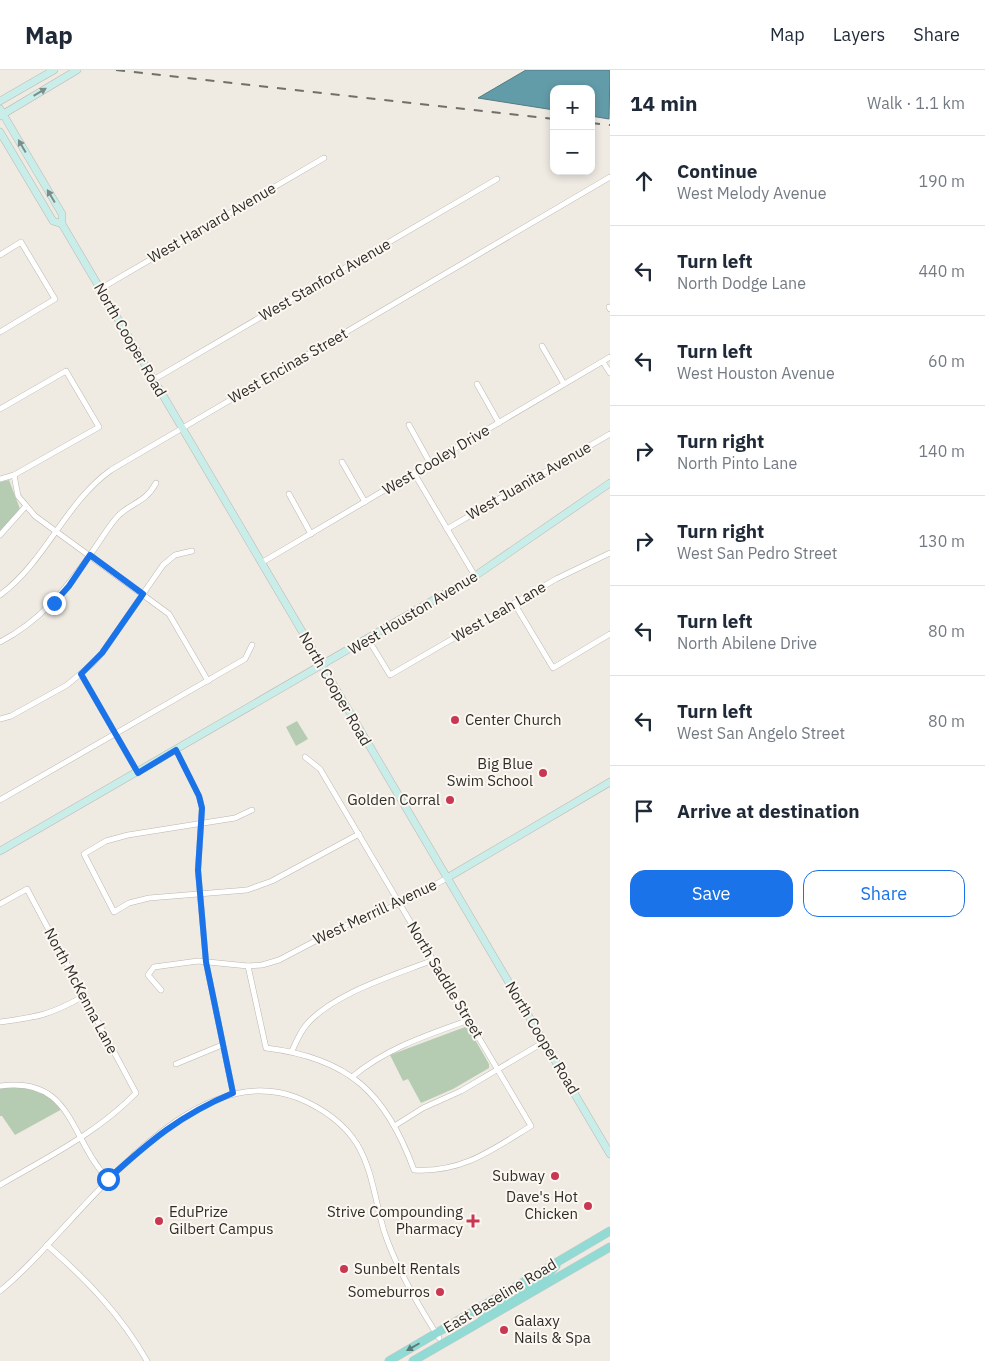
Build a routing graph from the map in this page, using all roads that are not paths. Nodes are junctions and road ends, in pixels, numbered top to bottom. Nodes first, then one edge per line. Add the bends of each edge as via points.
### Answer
1 (54, 70) edge
2 (77, 70) edge
3 (0, 101) edge
4 (1, 113) edge
5 (0, 132) edge
6 (324, 158) dead end
7 (610, 177) edge
8 (497, 179) dead end
9 (62, 224) junction
10 (0, 255) edge
11 (100, 289) junction
12 (0, 332) edge
13 (542, 346) dead end
14 (610, 357) edge
15 (603, 362) junction
16 (610, 374) edge
17 (154, 380) junction
18 (477, 384) dead end
19 (564, 384) junction
20 (0, 409) edge
21 (499, 423) junction
22 (409, 424) dead end
23 (182, 428) junction
24 (610, 434) edge
25 (342, 462) dead end
26 (430, 463) junction
27 (414, 473) junction
28 (14, 476) junction
29 (0, 479) edge
30 (156, 483) dead end
31 (610, 483) edge
32 (289, 494) dead end
33 (365, 502) junction
34 (25, 507) junction
35 (447, 529) junction
36 (56, 532) junction
37 (311, 534) junction
38 (0, 535) edge
39 (192, 551) dead end
40 (610, 553) edge
41 (90, 555) junction
42 (261, 563) junction
43 (475, 576) junction
44 (143, 594) junction
45 (0, 595) edge
46 (514, 603) junction
47 (610, 634) edge
48 (368, 639) junction
49 (0, 642) edge
50 (252, 646) dead end
51 (322, 666) junction
52 (81, 674) junction
53 (208, 681) junction
54 (0, 720) edge
55 (116, 733) junction
56 (176, 750) junction
57 (305, 757) dead end
58 (138, 773) junction
59 (610, 782) edge
60 (0, 800) edge
61 (252, 810) dead end
62 (202, 823) junction
63 (359, 834) junction
64 (0, 851) edge
65 (447, 878) junction
66 (200, 893) junction
67 (0, 904) edge
68 (399, 904) junction
69 (433, 960) junction
70 (206, 962) junction
71 (248, 966) junction
72 (161, 990) dead end
73 (84, 996) junction
74 (470, 1020) junction
75 (0, 1022) edge
76 (544, 1042) junction
77 (222, 1045) junction
78 (292, 1051) junction
79 (176, 1064) dead end
80 (498, 1069) junction
81 (352, 1077) junction
82 (0, 1086) edge
83 (233, 1093) junction
84 (396, 1125) junction
85 (81, 1138) junction
86 (610, 1154) edge
87 (108, 1179) junction
88 (0, 1185) edge
89 (610, 1231) edge
90 (47, 1245) junction
91 (610, 1247) edge
92 (562, 1259) junction
93 (0, 1291) edge
94 (506, 1292) junction
95 (512, 1303) junction
96 (477, 1324) junction
97 (438, 1336) junction
98 (146, 1361) edge
99 (390, 1361) edge
100 (413, 1361) edge

1 - 3 main road
4 -> 2 main road
9 -> 4 main road, North Cooper Road via 62,214
5 - 9 main road, North Cooper Road via 53,220
6 - 11 street, West Harvard Avenue
7 - 23 street, West Encinas Street
8 - 17 street, West Stanford Avenue
9 - 11 main road, North Cooper Road
10 - 12 street via 22,242 55,299
11 - 17 main road, North Cooper Road
13 - 19 street
14 - 15 street, West Cooley Drive
15 - 16 street
15 - 19 street, West Cooley Drive
17 - 23 main road, North Cooper Road
18 - 21 street
19 - 21 street, West Cooley Drive
20 - 28 street via 66,371 99,427
21 - 26 street, West Cooley Drive
22 - 26 street
23 - 36 street, West Encinas Street via 101,477
23 - 42 main road, North Cooper Road
24 - 35 street, West Juanita Avenue
25 - 33 street
26 - 27 street, West Cooley Drive
27 - 33 street, West Cooley Drive
27 - 35 street
28 - 29 street
28 - 34 street via 18,496
30 - 41 street via 148,496 119,516
31 - 43 main road, West Houston Avenue
32 - 37 street
33 - 37 street, West Cooley Drive
34 - 36 street
34 - 38 street
35 - 43 street
36 - 41 street
36 - 45 street, West Encinas Street via 35,562
37 - 42 street, West Cooley Drive
39 - 44 street via 175,555 164,564
40 - 46 street, West Leah Lane
41 - 44 street
41 - 49 street via 69,586 47,609
42 - 51 main road, North Cooper Road
43 - 48 main road, West Houston Avenue
44 - 52 street via 102,653
44 - 53 street via 170,614
46 - 47 street via 553,668
46 - 48 street, West Leah Lane via 390,675
48 - 51 main road, West Houston Avenue
50 - 53 street via 245,659
51 - 56 main road, West Houston Avenue
51 - 65 main road, North Cooper Road
52 - 54 street
52 - 55 street
53 - 55 street
55 - 58 street
55 - 60 street
56 - 58 main road, West Houston Avenue
56 - 62 street via 199,796
57 - 63 street, North Saddle Street via 320,769
58 - 64 main road, West Houston Avenue
59 - 65 main road, West Merrill Avenue
61 - 62 street via 236,818
62 - 66 street via 198,870
62 - 66 street via 121,837 106,841 84,854 114,912 129,903 149,898
63 - 66 street via 272,881 229,893
63 - 68 street, North Saddle Street
65 - 68 street, West Merrill Avenue
65 - 76 main road, North Cooper Road
66 - 70 street
67 - 73 street, North McKenna Lane via 27,888
68 - 69 street, North Saddle Street
68 - 71 street, West Merrill Avenue via 340,928 279,960
69 - 74 street, North Saddle Street
69 - 78 street via 361,988 323,1011 307,1024
70 - 71 street, West Merrill Avenue
70 - 72 street, West Merrill Avenue via 179,962 154,967 148,975
70 - 77 street
71 - 78 street via 266,1048
73 - 75 street via 39,1017
73 - 85 street, North McKenna Lane via 136,1093 114,1116
74 - 80 street, North Saddle Street
74 - 81 street via 390,1050
76 - 80 street
76 - 86 main road, North Cooper Road
77 - 79 street
77 - 83 street
78 - 81 street via 317,1058
80 - 84 street
80 - 84 street, North Saddle Street via 531,1126 476,1160 442,1170 414,1170
81 - 84 street via 377,1100
82 - 85 street via 42,1089 53,1096
83 - 87 street via 188,1115 153,1138
83 - 97 street via 289,1094 320,1108 347,1131 370,1175 384,1231 396,1260
85 - 87 street via 97,1167
85 - 88 street
87 - 90 street
89 - 92 main road, East Baseline Road
90 - 93 street
90 - 98 street via 99,1293 123,1323
91 - 95 main road, East Baseline Road
92 - 94 main road, East Baseline Road
92 - 95 main road via 547,1275 514,1295
94 - 96 main road via 506,1298 491,1308
94 - 97 main road, East Baseline Road
95 - 96 main road, East Baseline Road
96 - 100 main road, East Baseline Road
97 -> 99 main road, East Baseline Road

